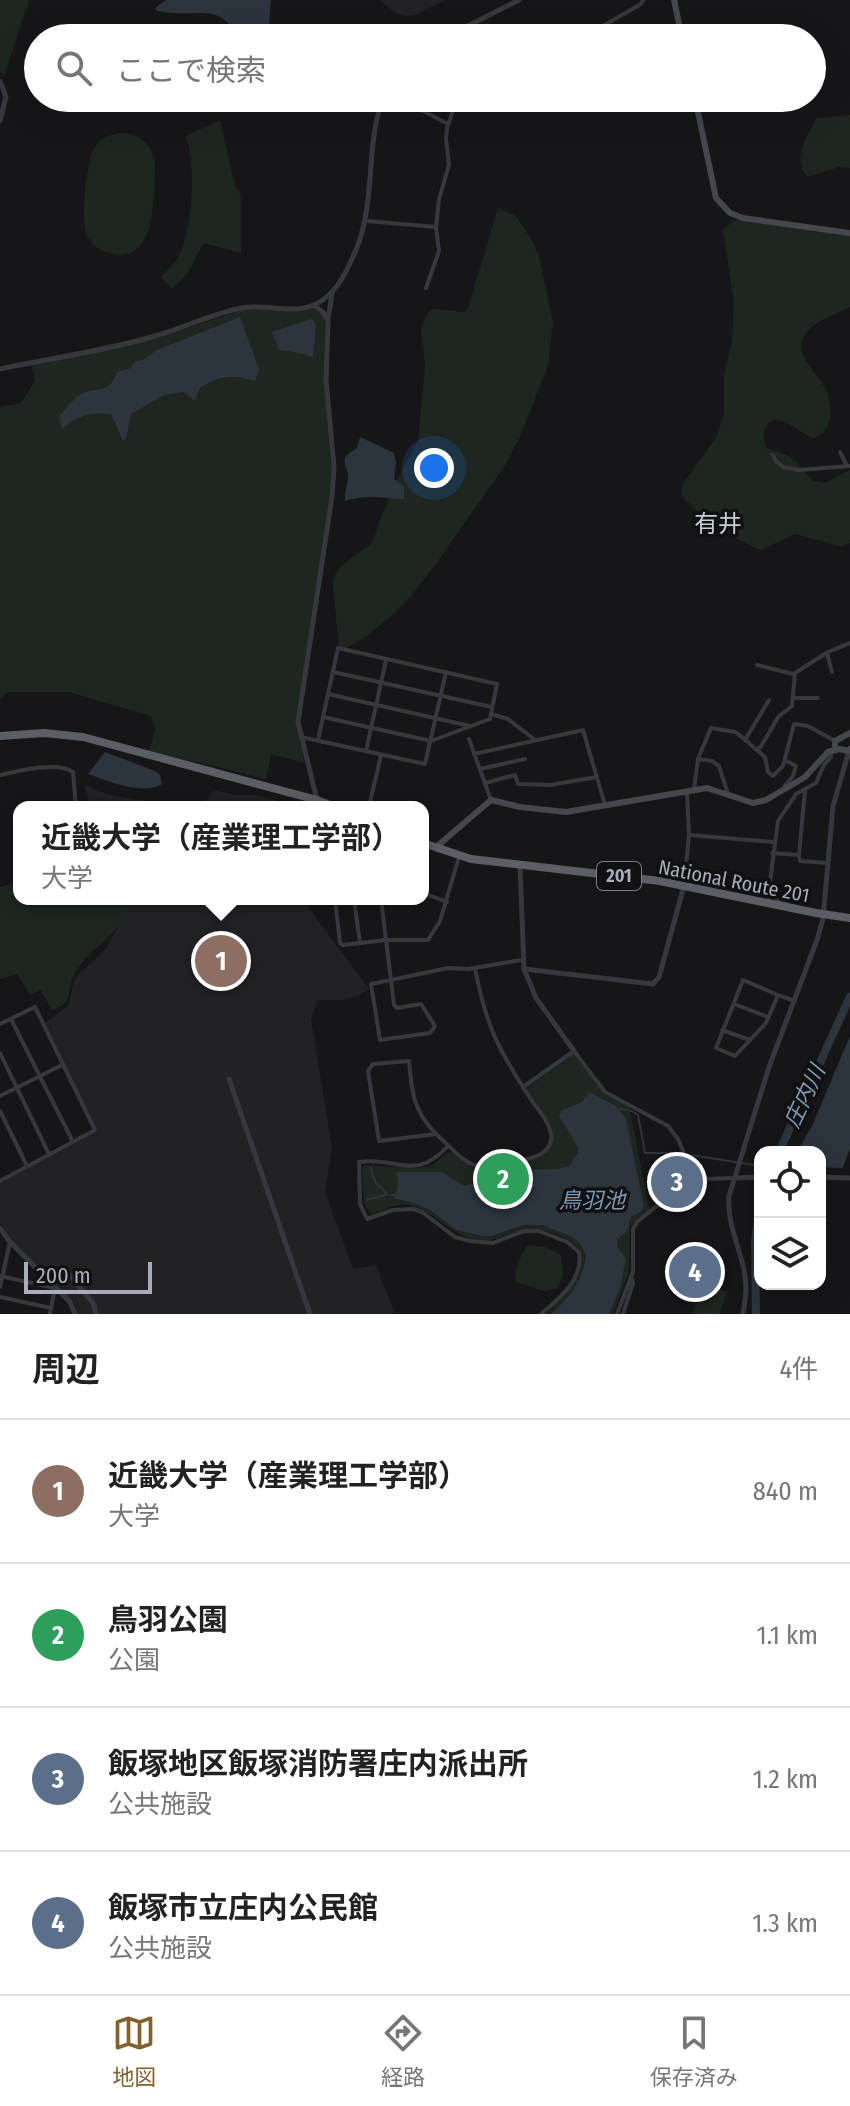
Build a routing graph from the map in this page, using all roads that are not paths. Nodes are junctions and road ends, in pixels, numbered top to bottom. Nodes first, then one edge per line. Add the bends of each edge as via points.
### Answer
1 (519, 0) edge
2 (643, 0) edge
3 (674, 0) edge
4 (472, 24) edge
5 (606, 24) edge
6 (679, 24) edge
7 (0, 81) edge
8 (380, 112) edge
9 (425, 112) edge
10 (453, 112) edge
11 (698, 112) edge
12 (0, 121) edge
13 (448, 124) junction
14 (366, 221) junction
15 (436, 227) junction
16 (850, 233) edge
17 (426, 288) dead end
18 (333, 293) junction
19 (313, 305) junction
20 (328, 320) junction
21 (0, 369) edge
22 (840, 452) dead end
23 (773, 455) dead end
24 (848, 466) edge
25 (850, 643) edge
26 (827, 653) junction
27 (386, 659) junction
28 (757, 665) dead end
29 (333, 672) junction
30 (446, 672) junction
31 (832, 672) dead end
32 (794, 674) junction
33 (381, 683) junction
34 (328, 694) junction
35 (441, 695) junction
36 (792, 698) junction
37 (818, 698) dead end
38 (769, 700) dead end
39 (376, 705) junction
40 (492, 707) junction
41 (491, 714) junction
42 (323, 717) junction
43 (436, 718) junction
44 (472, 726) junction
45 (371, 728) junction
46 (850, 733) edge
47 (0, 736) edge
48 (301, 737) junction
49 (469, 739) dead end
50 (318, 740) junction
51 (535, 740) junction
52 (745, 740) junction
53 (431, 741) junction
54 (833, 747) junction
55 (752, 748) junction
56 (849, 750) edge
57 (366, 751) junction
58 (474, 754) junction
59 (381, 755) junction
60 (525, 759) dead end
61 (698, 759) junction
62 (785, 760) junction
63 (480, 769) junction
64 (0, 775) edge
65 (597, 777) junction
66 (485, 783) junction
67 (690, 790) junction
68 (805, 790) junction
69 (779, 792) junction
70 (728, 794) junction
71 (317, 800) joint
72 (491, 800) junction
73 (75, 801) edge
74 (370, 801) edge
75 (605, 806) junction
76 (689, 835) junction
77 (773, 842) junction
78 (429, 846) edge
79 (435, 848) junction
80 (772, 853) junction
81 (799, 855) junction
82 (459, 857) junction
83 (827, 863) junction
84 (520, 865) junction
85 (684, 886) junction
86 (429, 895) edge
87 (447, 902) junction
88 (336, 905) edge
89 (355, 905) edge
90 (382, 905) edge
91 (793, 909) junction
92 (848, 918) edge
93 (386, 940) junction
94 (360, 943) junction
95 (522, 960) junction
96 (475, 968) junction
97 (524, 969) junction
98 (391, 980) junction
99 (778, 995) junction
100 (795, 1001) junction
101 (734, 1004) junction
102 (768, 1017) junction
103 (11, 1019) junction
104 (0, 1024) edge
105 (722, 1030) junction
106 (750, 1040) junction
107 (574, 1051) junction
108 (0, 1053) edge
109 (63, 1065) junction
110 (40, 1076) junction
111 (229, 1079) dead end
112 (523, 1087) junction
113 (17, 1088) junction
114 (0, 1096) edge
115 (0, 1111) edge
116 (436, 1134) junction
117 (73, 1142) junction
118 (448, 1146) junction
119 (49, 1154) junction
120 (27, 1166) junction
121 (0, 1173) edge
122 (754, 1177) edge
123 (826, 1177) edge
124 (734, 1178) junction
125 (850, 1178) edge
126 (704, 1179) junction
127 (1, 1180) edge
128 (0, 1229) edge
129 (10, 1242) junction
130 (0, 1253) edge
131 (7, 1254) junction
132 (67, 1272) dead end
133 (1, 1276) edge
134 (0, 1287) edge
135 (55, 1288) junction
136 (0, 1297) edge
137 (50, 1311) edge
138 (75, 1314) edge
139 (96, 1314) edge
140 (310, 1314) edge
141 (541, 1314) edge
142 (620, 1314) edge
143 (743, 1314) edge

1 - 4 street
2 - 5 street
3 - 6 main road
7 - 12 street via 6,97
8 - 14 street
9 - 13 street
10 - 13 street
11 - 16 main road via 722,206 743,218
13 - 15 street via 449,165
14 - 15 street
14 - 18 street
15 - 17 street via 439,251
18 - 19 street
18 - 20 street
19 - 20 street
19 - 21 street via 292,310 243,307 153,337
20 - 48 street via 333,482 298,722
22 - 24 street
23 - 24 street via 793,470
25 - 26 street
26 - 31 street
26 - 32 street
27 - 29 street via 338,648
27 - 30 street
27 - 33 street
28 - 32 street
29 - 33 street
29 - 34 street
30 - 35 street
30 - 40 street via 497,684
32 - 36 street
33 - 35 street
33 - 39 street
34 - 39 street
34 - 42 street
35 - 40 street
35 - 43 street
36 - 37 street
36 - 55 street via 792,706 779,716 760,748
38 - 52 street
39 - 43 street
39 - 45 street
40 - 41 street
41 - 44 street
41 - 51 street via 508,719
42 - 45 street
42 - 50 street
43 - 44 street
43 - 53 street
44 - 53 street
45 - 53 street
45 - 57 street
46 - 54 main road
47 - 71 highway via 83,737
48 - 50 street
48 - 71 street
49 - 58 street
50 - 57 street
51 - 58 street
51 - 65 street via 583,730
52 - 55 street
52 - 61 street via 735,732 711,728
53 - 59 street via 425,764
54 - 56 main road
54 - 62 street via 808,726 794,724
54 - 68 street via 816,783
54 - 69 main road via 805,777
55 - 62 street via 765,757 773,776
56 - 83 street via 833,806
57 - 59 street
58 - 63 street
59 - 74 street
60 - 63 street
61 - 67 street
61 - 70 street via 719,766
62 - 69 street via 796,768
63 - 66 street
64 - 73 street via 67,767 73,772
65 - 66 street via 529,785 518,784 515,775
65 - 75 street
66 - 72 street
67 - 70 main road
67 - 75 main road
67 - 76 street
68 - 77 street via 783,809
68 - 81 street
69 - 70 main road via 753,803
72 - 75 main road via 566,812
72 - 79 main road
76 - 77 street
76 - 85 street
77 - 80 street
78 - 79 highway, National Route 201 / 201
79 - 82 highway, National Route 201 / 201
80 - 81 street
80 - 91 street via 768,897
81 - 83 street via 800,861
82 - 84 highway, National Route 201 / 201
82 - 87 street
83 - 100 street via 823,919
84 - 85 highway, National Route 201 / 201
84 - 95 street
85 - 91 highway, National Route 201 / 201
85 - 97 street via 653,984
86 - 87 street
87 - 93 street via 428,940
88 - 94 street via 340,943
89 - 94 street
90 - 93 street
91 - 92 highway, National Route 201 / 201
93 - 94 street
93 - 98 street
95 - 96 street
95 - 97 street
96 - 98 street
96 - 112 street via 489,1028
97 - 107 street via 536,998
98 - 98 street via 394,1005 421,1004 435,1026 430,1033 380,1040 371,984
99 - 100 street
99 - 101 street via 743,980
99 - 102 street
100 - 124 street
101 - 102 street
101 - 105 street
102 - 106 street
103 - 104 street
103 - 109 street via 35,1007
103 - 110 street
105 - 106 street
105 - 106 street via 717,1050 735,1056
107 - 112 street
107 - 126 street via 605,1092 668,1126 689,1165
108 - 113 street
109 - 110 street
109 - 117 street via 95,1130
110 - 113 street
110 - 117 street
111 - 140 street
112 - 118 street via 550,1131 543,1153 481,1168
113 - 114 street
113 - 119 street
115 - 120 street
116 - 116 street via 414,1103 409,1061 373,1064 368,1071 379,1141
116 - 118 street
117 - 119 street
118 - 141 street via 435,1159 418,1165 359,1162 360,1204 367,1219 413,1209 470,1241 493,1243 531,1231 567,1242 579,1252 579,1265 563,1295
119 - 120 street
120 - 127 street
121 - 127 street
122 - 124 street
123 - 125 street
124 - 126 street
124 - 143 street via 728,1209 745,1274
126 - 142 street via 637,1222 633,1267
128 - 129 street
129 - 131 street
129 - 135 street
130 - 131 street
131 - 133 street
132 - 139 street
133 - 134 street
133 - 135 street
135 - 137 street
135 - 138 street
136 - 137 street

